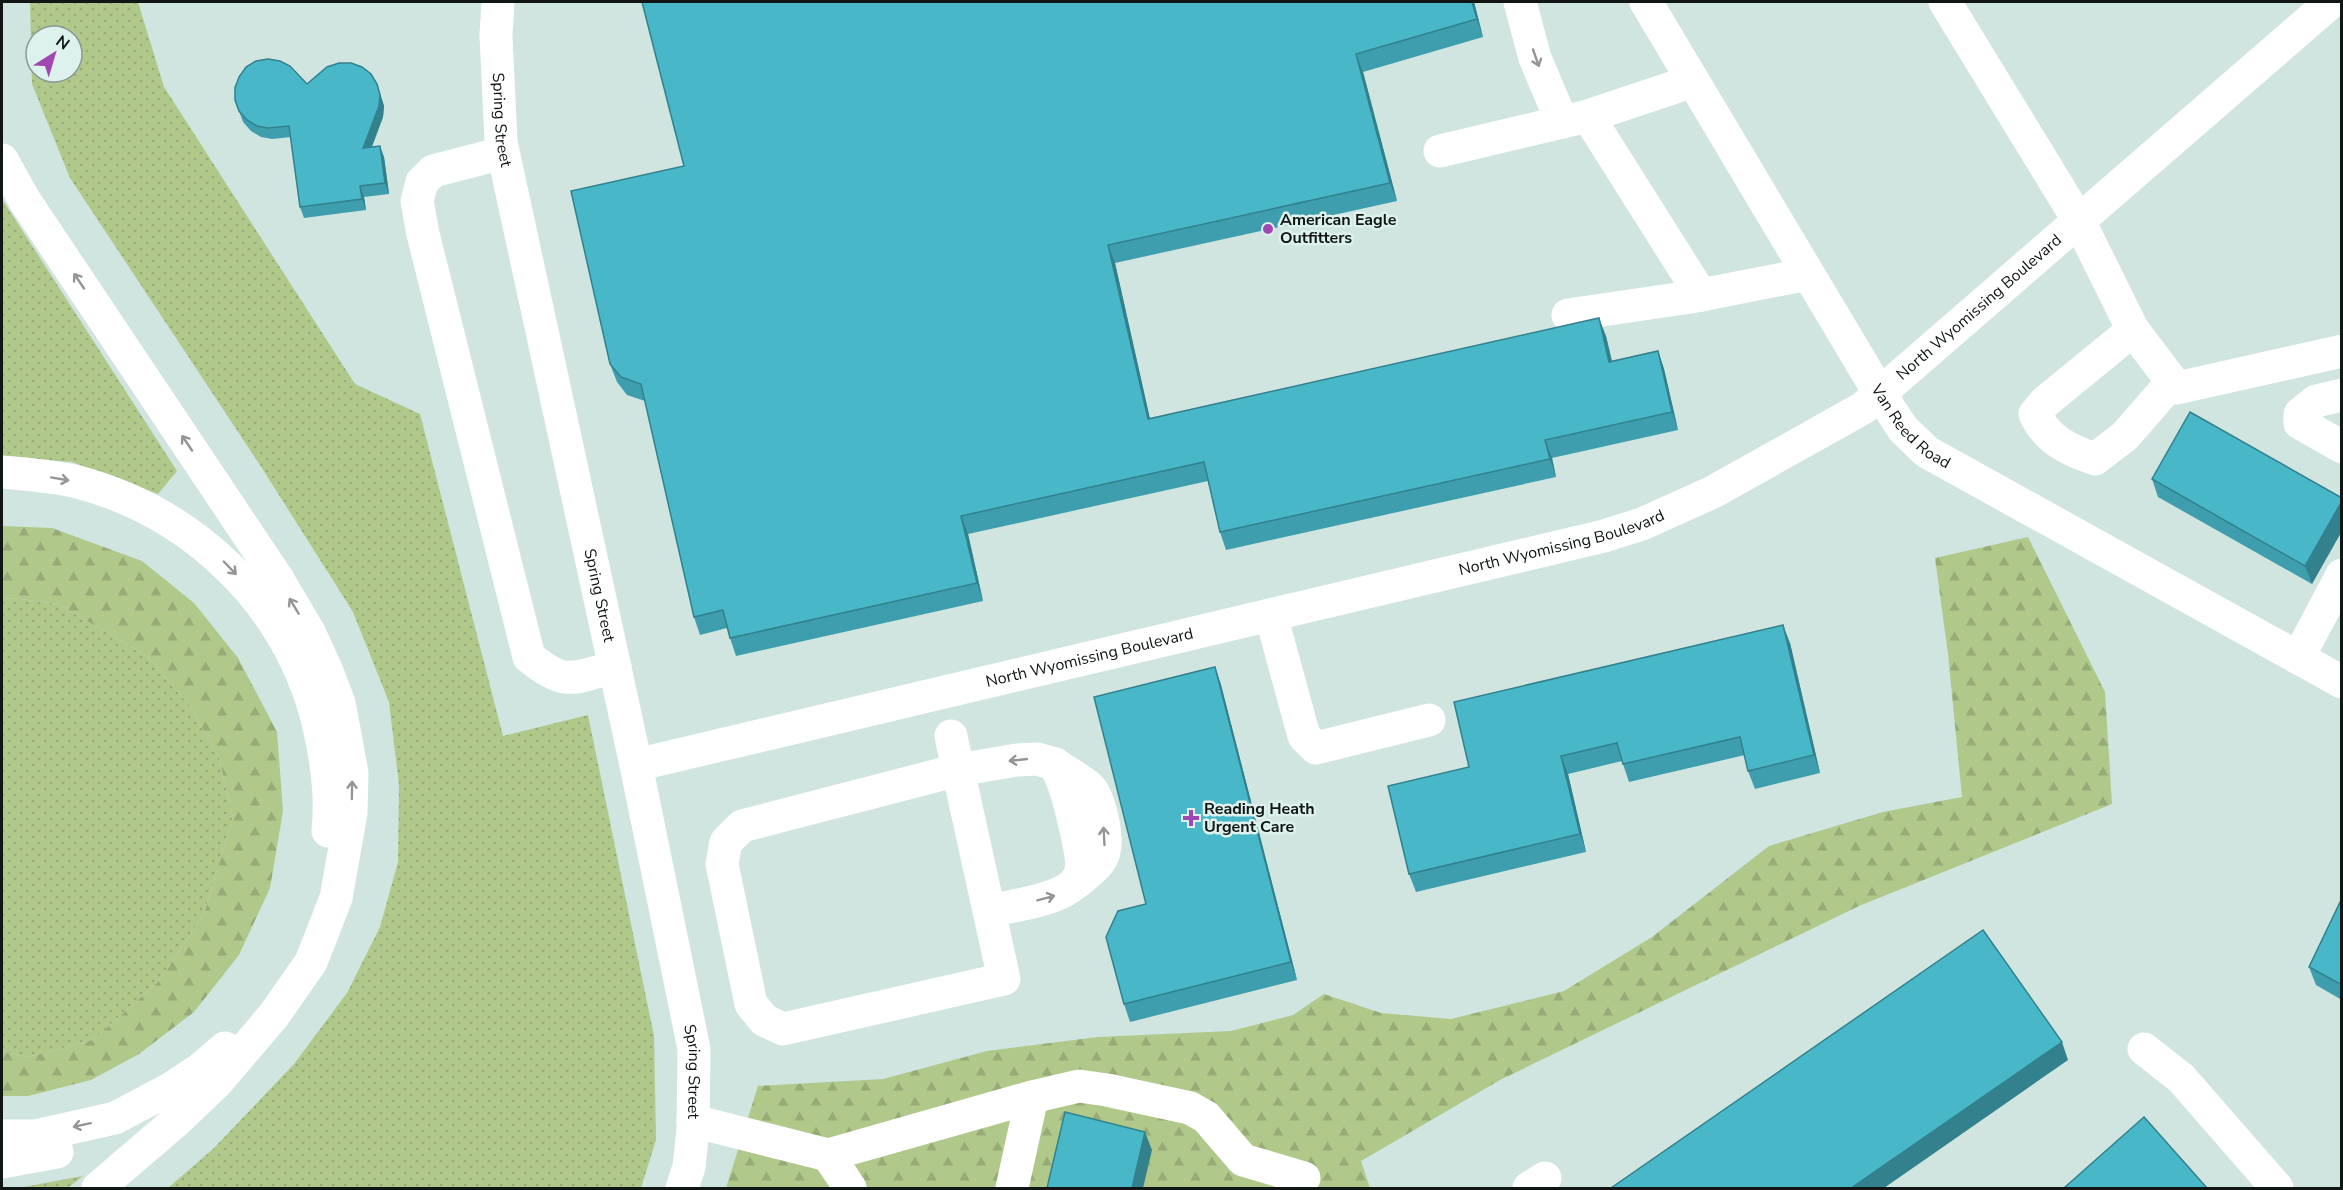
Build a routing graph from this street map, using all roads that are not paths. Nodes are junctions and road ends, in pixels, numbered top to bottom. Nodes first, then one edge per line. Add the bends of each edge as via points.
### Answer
1 (498, 2) edge
2 (1520, 2) edge
3 (1646, 2) edge
4 (1945, 2) edge
5 (2331, 2) edge
6 (1693, 81) junction
7 (1575, 119) junction
8 (1440, 151) dead end
9 (503, 153) junction
10 (2, 160) edge
11 (2079, 221) junction
12 (1808, 274) junction
13 (1701, 295) junction
14 (1568, 315) dead end
15 (2133, 330) junction
16 (2342, 351) edge
17 (2172, 381) junction
18 (1880, 394) junction
19 (2342, 395) edge
20 (2342, 447) edge
21 (2, 472) edge
22 (2342, 575) edge
23 (1271, 615) junction
24 (2298, 658) junction
25 (615, 667) junction
26 (2342, 682) edge
27 (1429, 720) dead end
28 (951, 736) dead end
29 (636, 765) junction
30 (958, 770) junction
31 (989, 910) junction
32 (2144, 1049) dead end
33 (217, 1083) junction
34 (1032, 1097) junction
35 (693, 1120) junction
36 (2, 1136) edge
37 (828, 1155) junction
38 (2, 1162) edge
39 (1304, 1178) dead end
40 (98, 1188) edge
41 (682, 1188) edge
42 (850, 1188) edge
43 (1012, 1188) edge
44 (2277, 1188) edge

1 - 9 main road, Spring Street via 496,35
2 -> 7 main road via 1535,58
3 - 6 main road, Van Reed Road
4 - 11 main road
5 - 11 main road, North Wyomissing Boulevard
6 - 7 main road
6 - 12 main road, Van Reed Road
7 - 8 main road
7 - 13 main road
9 - 25 main road, Spring Street
9 - 25 main road via 433,171 422,182 417,201 423,234 529,657 547,672 567,679
33 -> 10 main road via 292,992 311,962 336,898 351,813 352,773 339,703 310,634 277,578 25,201
11 - 15 main road
11 - 18 main road, North Wyomissing Boulevard
12 - 13 main road
12 - 18 main road, Van Reed Road
13 - 14 main road
15 - 17 main road
15 - 17 main road via 2045,402 2035,414 2042,428 2071,451 2096,459 2125,436
16 - 17 main road via 2177,388
18 - 23 main road, North Wyomissing Boulevard via 1863,408 1719,489 1642,524
18 - 24 main road, Van Reed Road via 1903,429 1927,452
19 - 20 main road via 2316,401 2300,414 2300,423
21 -> 36 main road via 74,481 124,498 176,524 220,557 265,608 300,668 320,731 330,815 319,879 307,919 270,991 224,1049 170,1089 115,1118 35,1136
22 - 24 main road
23 - 27 main road via 1304,736 1316,748
23 - 29 main road, North Wyomissing Boulevard
24 - 26 main road, Van Reed Road
25 - 29 main road, Spring Street
28 - 30 main road
29 - 35 main road, Spring Street via 694,1049
30 - 31 main road
31 -> 30 main road via 1064,892 1081,873 1081,856 1065,784 1055,764 1037,759 1017,760
30 - 31 main road via 742,826 732,834 726,842 722,864 751,1004 764,1020 783,1029 1004,979
32 - 44 main road via 2181,1078
33 - 38 main road via 117,1138
33 - 40 main road
34 - 37 main road
34 - 39 main road via 1079,1086 1191,1108 1206,1117 1243,1160
34 - 43 main road
35 - 37 main road
35 - 41 main road, Spring Street via 689,1167
37 - 42 main road

